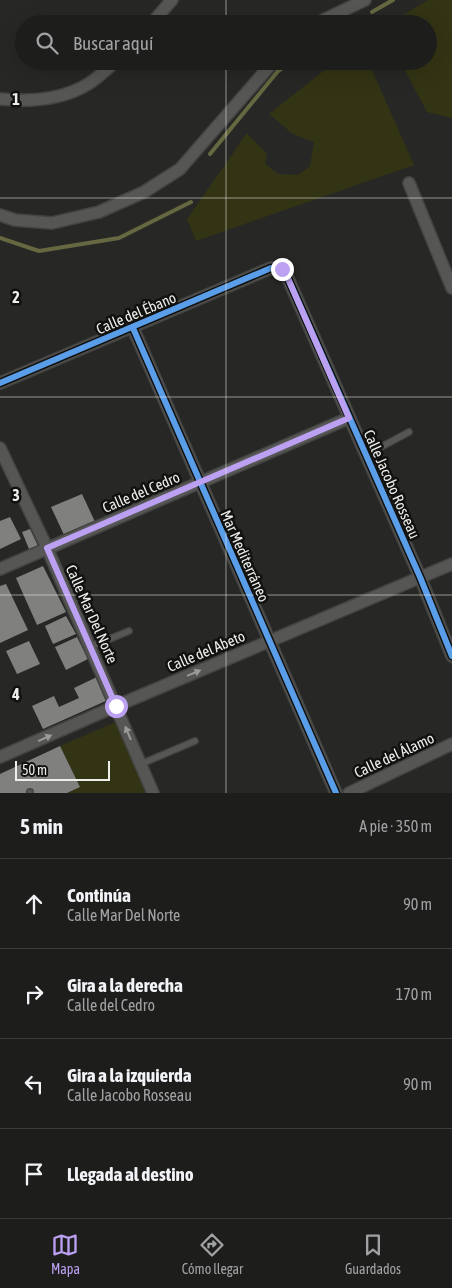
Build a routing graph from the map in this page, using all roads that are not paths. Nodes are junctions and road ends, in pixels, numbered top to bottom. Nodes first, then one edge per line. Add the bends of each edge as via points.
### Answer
1 (172, 0) edge
2 (365, 0) edge
3 (159, 15) edge
4 (334, 15) edge
5 (105, 70) edge
6 (266, 70) edge
7 (0, 99) edge
8 (409, 183) dead end
9 (0, 214) edge
10 (282, 269) joint
11 (452, 288) edge
12 (133, 328) junction
13 (0, 383) edge
14 (349, 418) junction
15 (409, 432) dead end
16 (0, 448) edge
17 (366, 455) junction
18 (199, 484) junction
19 (47, 548) junction
20 (452, 564) edge
21 (0, 569) edge
22 (420, 577) junction
23 (129, 630) dead end
24 (270, 640) junction
25 (90, 647) junction
26 (452, 656) edge
27 (116, 706) junction
28 (195, 741) dead end
29 (452, 744) edge
30 (0, 757) edge
31 (141, 764) junction
32 (153, 793) edge
33 (336, 793) edge
34 (348, 793) edge

1 - 3 street
2 - 4 street
5 - 7 street via 90,83 66,95 38,100
6 - 9 street via 180,169 144,192 99,212 52,223 15,220
8 - 11 street
10 - 12 street, Calle del Ébano via 271,268
10 - 14 street, Calle Jacobo Rosseau
12 - 13 street, Calle del Ébano
12 - 18 street, Mar Mediterráneo
14 - 17 street, Calle Jacobo Rosseau
14 - 18 street, Calle del Cedro
15 - 17 lane
16 - 19 street, Calle Mar Del Norte
17 - 22 street, Calle Jacobo Rosseau
18 - 19 street, Calle del Cedro
18 - 24 street, Mar Mediterráneo
19 - 21 street, Calle del Cedro
19 - 25 street, Calle Mar Del Norte
20 - 22 street, Calle del Abeto
22 - 24 street, Calle del Abeto
22 - 26 street, Calle Jacobo Rosseau
23 - 25 lane
27 -> 24 street, Calle del Abeto
24 - 33 street, Mar Mediterráneo
25 - 27 street, Calle Mar Del Norte
30 -> 27 street, Calle del Abeto
31 -> 27 street, Calle Mar Del Norte
28 - 31 lane
29 - 34 street, Calle del Álamo
31 - 32 street, Calle Mar Del Norte

